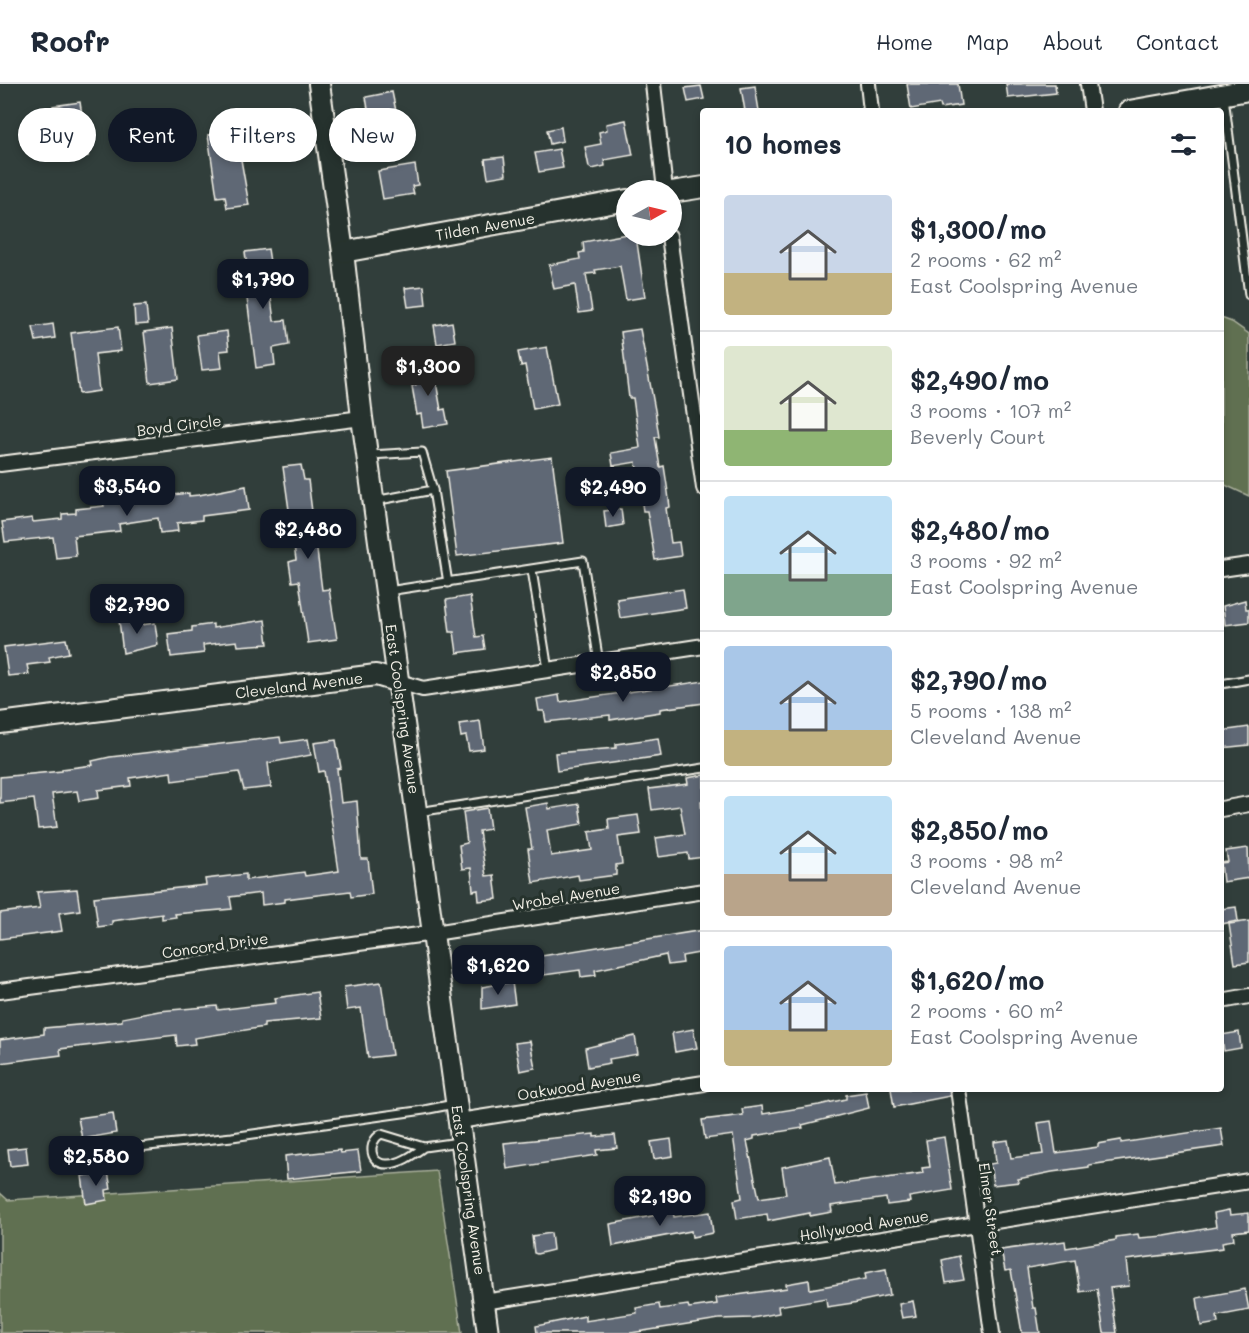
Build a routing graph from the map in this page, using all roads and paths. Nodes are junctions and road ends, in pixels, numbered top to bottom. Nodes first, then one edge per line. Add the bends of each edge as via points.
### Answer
1 (319, 84) edge
2 (653, 84) edge
3 (868, 84) edge
4 (1088, 84) edge
5 (1249, 90) edge
6 (1216, 94) junction
7 (871, 108) edge
8 (1092, 108) edge
9 (1144, 108) edge
10 (1218, 108) edge
11 (1224, 143) edge
12 (664, 180) edge
13 (700, 188) edge
14 (682, 190) edge
15 (616, 202) edge
16 (670, 246) edge
17 (343, 252) junction
18 (1249, 295) edge
19 (362, 418) junction
20 (367, 455) junction
21 (700, 460) edge
22 (0, 464) edge
23 (434, 490) junction
24 (374, 501) junction
25 (1249, 565) edge
26 (1224, 569) edge
27 (532, 570) junction
28 (448, 583) junction
29 (387, 591) junction
30 (700, 647) edge
31 (599, 663) junction
32 (548, 670) junction
33 (1249, 679) edge
34 (399, 682) junction
35 (1224, 683) edge
36 (0, 723) edge
37 (700, 769) edge
38 (1249, 804) edge
39 (1224, 808) edge
40 (417, 812) junction
41 (700, 892) edge
42 (434, 933) junction
43 (0, 991) edge
44 (1249, 996) edge
45 (1224, 1000) edge
46 (700, 1083) edge
47 (958, 1092) edge
48 (458, 1112) junction
49 (462, 1142) junction
50 (424, 1147) junction
51 (130, 1148) dead end
52 (1249, 1180) edge
53 (976, 1224) junction
54 (484, 1302) junction
55 (488, 1333) edge
56 (992, 1333) edge

1 - 17 street, East Coolspring Avenue
2 - 12 street
3 - 7 street
4 - 8 street
5 - 6 street
6 - 9 street
6 - 10 lane
11 - 18 lane
13 - 14 street
15 - 17 street, Tilden Avenue
16 - 21 street
17 - 19 street, East Coolspring Avenue
19 - 20 street, East Coolspring Avenue
19 - 22 street, Boyd Circle
20 - 23 lane via 422,452
20 - 24 street, East Coolspring Avenue
23 - 24 lane
23 - 28 lane
24 - 29 street, East Coolspring Avenue
25 - 26 street
27 - 28 lane
27 - 31 lane via 583,561
27 - 32 lane
28 - 29 lane
29 - 34 street, East Coolspring Avenue
30 - 31 street, Cleveland Avenue
31 - 32 street, Cleveland Avenue
32 - 34 street, Cleveland Avenue via 423,689
33 - 35 lane
34 - 36 street, Cleveland Avenue via 376,675
34 - 40 street, East Coolspring Avenue
37 - 40 lane
38 - 39 street
40 - 42 street, East Coolspring Avenue
41 - 42 street, Wrobel Avenue
42 - 43 street, Concord Drive
42 - 48 street, East Coolspring Avenue
44 - 45 street
46 - 48 street, Oakwood Avenue
47 - 53 street, Elmer Street
48 - 49 street, East Coolspring Avenue
48 - 51 lane via 424,1110
49 - 50 lane
49 - 54 street, East Coolspring Avenue
50 - 50 lane via 381,1134 371,1145 378,1162 388,1164 405,1160
52 - 53 street, Hollywood Avenue
53 - 54 street, Hollywood Avenue
53 - 56 street, Elmer Street
54 - 55 street, East Coolspring Avenue

